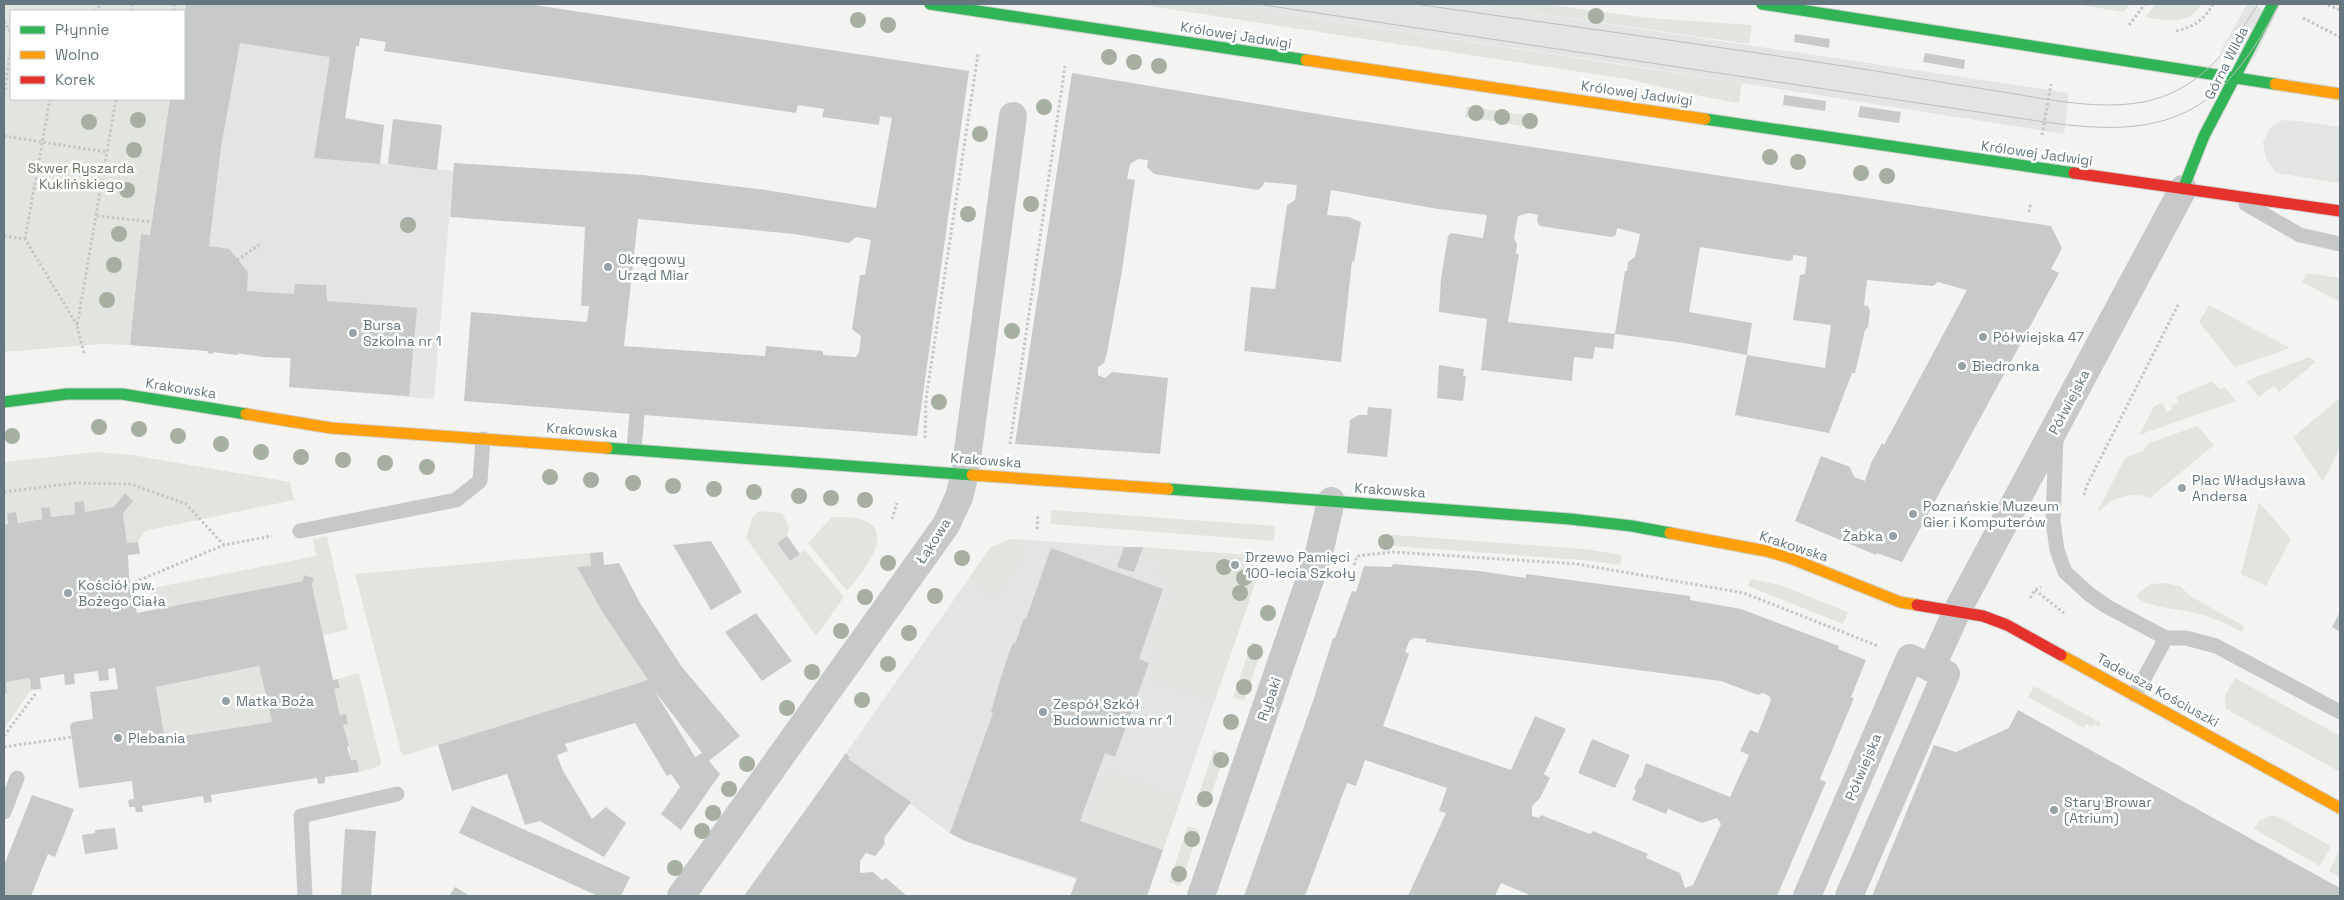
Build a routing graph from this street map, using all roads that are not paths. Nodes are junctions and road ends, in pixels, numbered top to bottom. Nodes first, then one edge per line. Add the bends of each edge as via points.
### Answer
1 (930, 4) edge
2 (1762, 4) edge
3 (2273, 4) edge
4 (2236, 77) junction
5 (2340, 94) edge
6 (1013, 116) dead end
7 (2204, 136) joint
8 (2183, 189) junction
9 (2232, 196) junction
10 (2340, 211) edge
11 (2340, 244) edge
12 (4, 402) edge
13 (637, 414) dead end
14 (2057, 425) junction
15 (483, 439) junction
16 (634, 449) junction
17 (965, 473) junction
18 (1331, 501) junction
19 (300, 531) road end
20 (1957, 611) junction
21 (2166, 638) junction
22 (1921, 663) junction
23 (2135, 695) junction
24 (2340, 712) edge
25 (17, 778) dead end
26 (397, 794) dead end
27 (2340, 808) edge
28 (4, 812) edge
29 (305, 896) edge
30 (681, 896) edge
31 (1201, 896) edge
32 (1807, 896) edge
33 (1849, 896) edge

1 - 8 street, Królowej Jadwigi
2 - 4 street
3 - 4 street, Górna Wilda
4 - 5 street
4 - 7 street, Górna Wilda
6 - 17 street, Łąkowa
7 - 8 street, Półwiejska
8 - 9 street, Królowej Jadwigi
8 - 14 street, Półwiejska
9 - 10 street, Królowej Jadwigi
9 - 11 lane via 2300,235
12 - 15 street, Krakowska via 67,394 122,394 331,428
13 - 16 lane
14 - 20 street, Półwiejska
14 - 21 lane via 2053,521 2057,550 2065,572 2106,606
15 - 16 street, Krakowska
15 - 19 lane via 480,481 456,500
16 - 17 street, Krakowska
17 - 18 street, Krakowska
17 - 30 street, Łąkowa via 946,525
18 - 20 street, Krakowska via 1632,526 1766,550 1900,602
18 - 31 street, Rybaki via 1319,553
20 - 22 street, Półwiejska
20 - 23 street, Tadeusza Kościuszki via 2006,625
21 - 23 lane
21 - 24 lane via 2186,638 2216,646
22 - 32 street, Półwiejska via 1852,793
22 - 33 street via 1946,674
23 - 27 street, Tadeusza Kościuszki
25 - 28 lane
26 - 29 lane via 302,816

